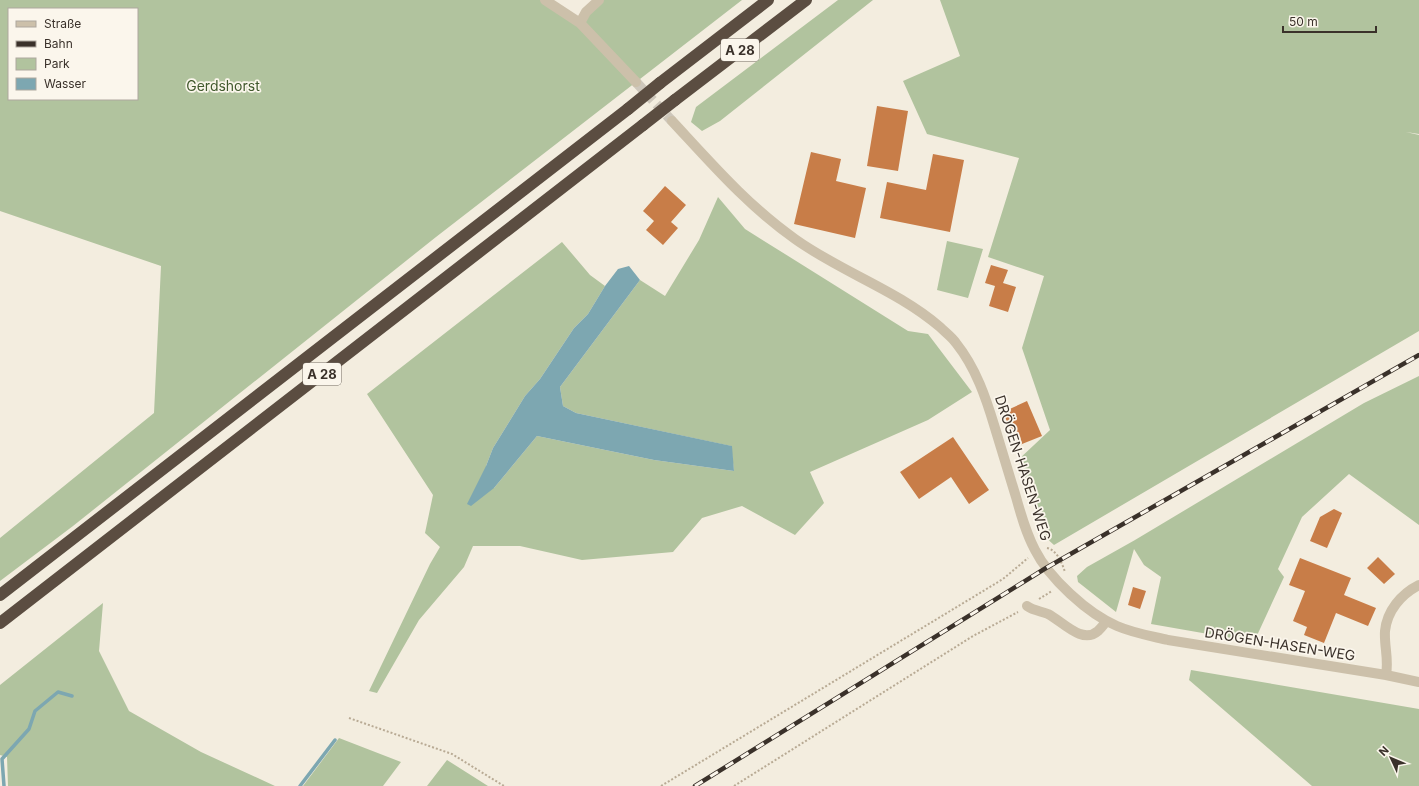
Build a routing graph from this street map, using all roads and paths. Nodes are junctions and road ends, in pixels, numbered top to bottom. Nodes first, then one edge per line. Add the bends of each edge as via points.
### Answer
1 (545, 0) edge
2 (599, 0) edge
3 (768, 0) edge
4 (806, 0) edge
5 (580, 23) junction
6 (636, 82) tunnel mouth
7 (672, 121) tunnel mouth
8 (1035, 552) junction
9 (1060, 584) junction
10 (1419, 585) edge
11 (0, 595) edge
12 (1028, 606) junction
13 (1106, 621) junction
14 (0, 623) edge
15 (1386, 675) junction
16 (1419, 682) edge
17 (349, 718) dead end
18 (504, 786) edge
19 (661, 786) edge
20 (734, 786) edge

1 - 5 street
2 - 5 street via 586,12
3 - 11 highway, A 28, bridge
4 - 14 highway, A 28, bridge
5 - 6 street
7 - 8 street, DRÖGEN-HASEN-WEG via 738,192 795,239 908,304 955,341 970,363 986,400
8 - 9 street, DRÖGEN-HASEN-WEG
8 - 19 path via 1003,579
9 - 12 path
9 - 13 street, DRÖGEN-HASEN-WEG
10 - 15 street via 1409,590 1395,605 1389,617 1385,632 1388,656
12 - 13 street via 1048,614 1082,635 1088,636 1097,632
12 - 20 path via 973,636
13 - 15 street, DRÖGEN-HASEN-WEG via 1142,634 1209,647
15 - 16 street, DRÖGEN-HASEN-WEG
17 - 18 path via 452,754

